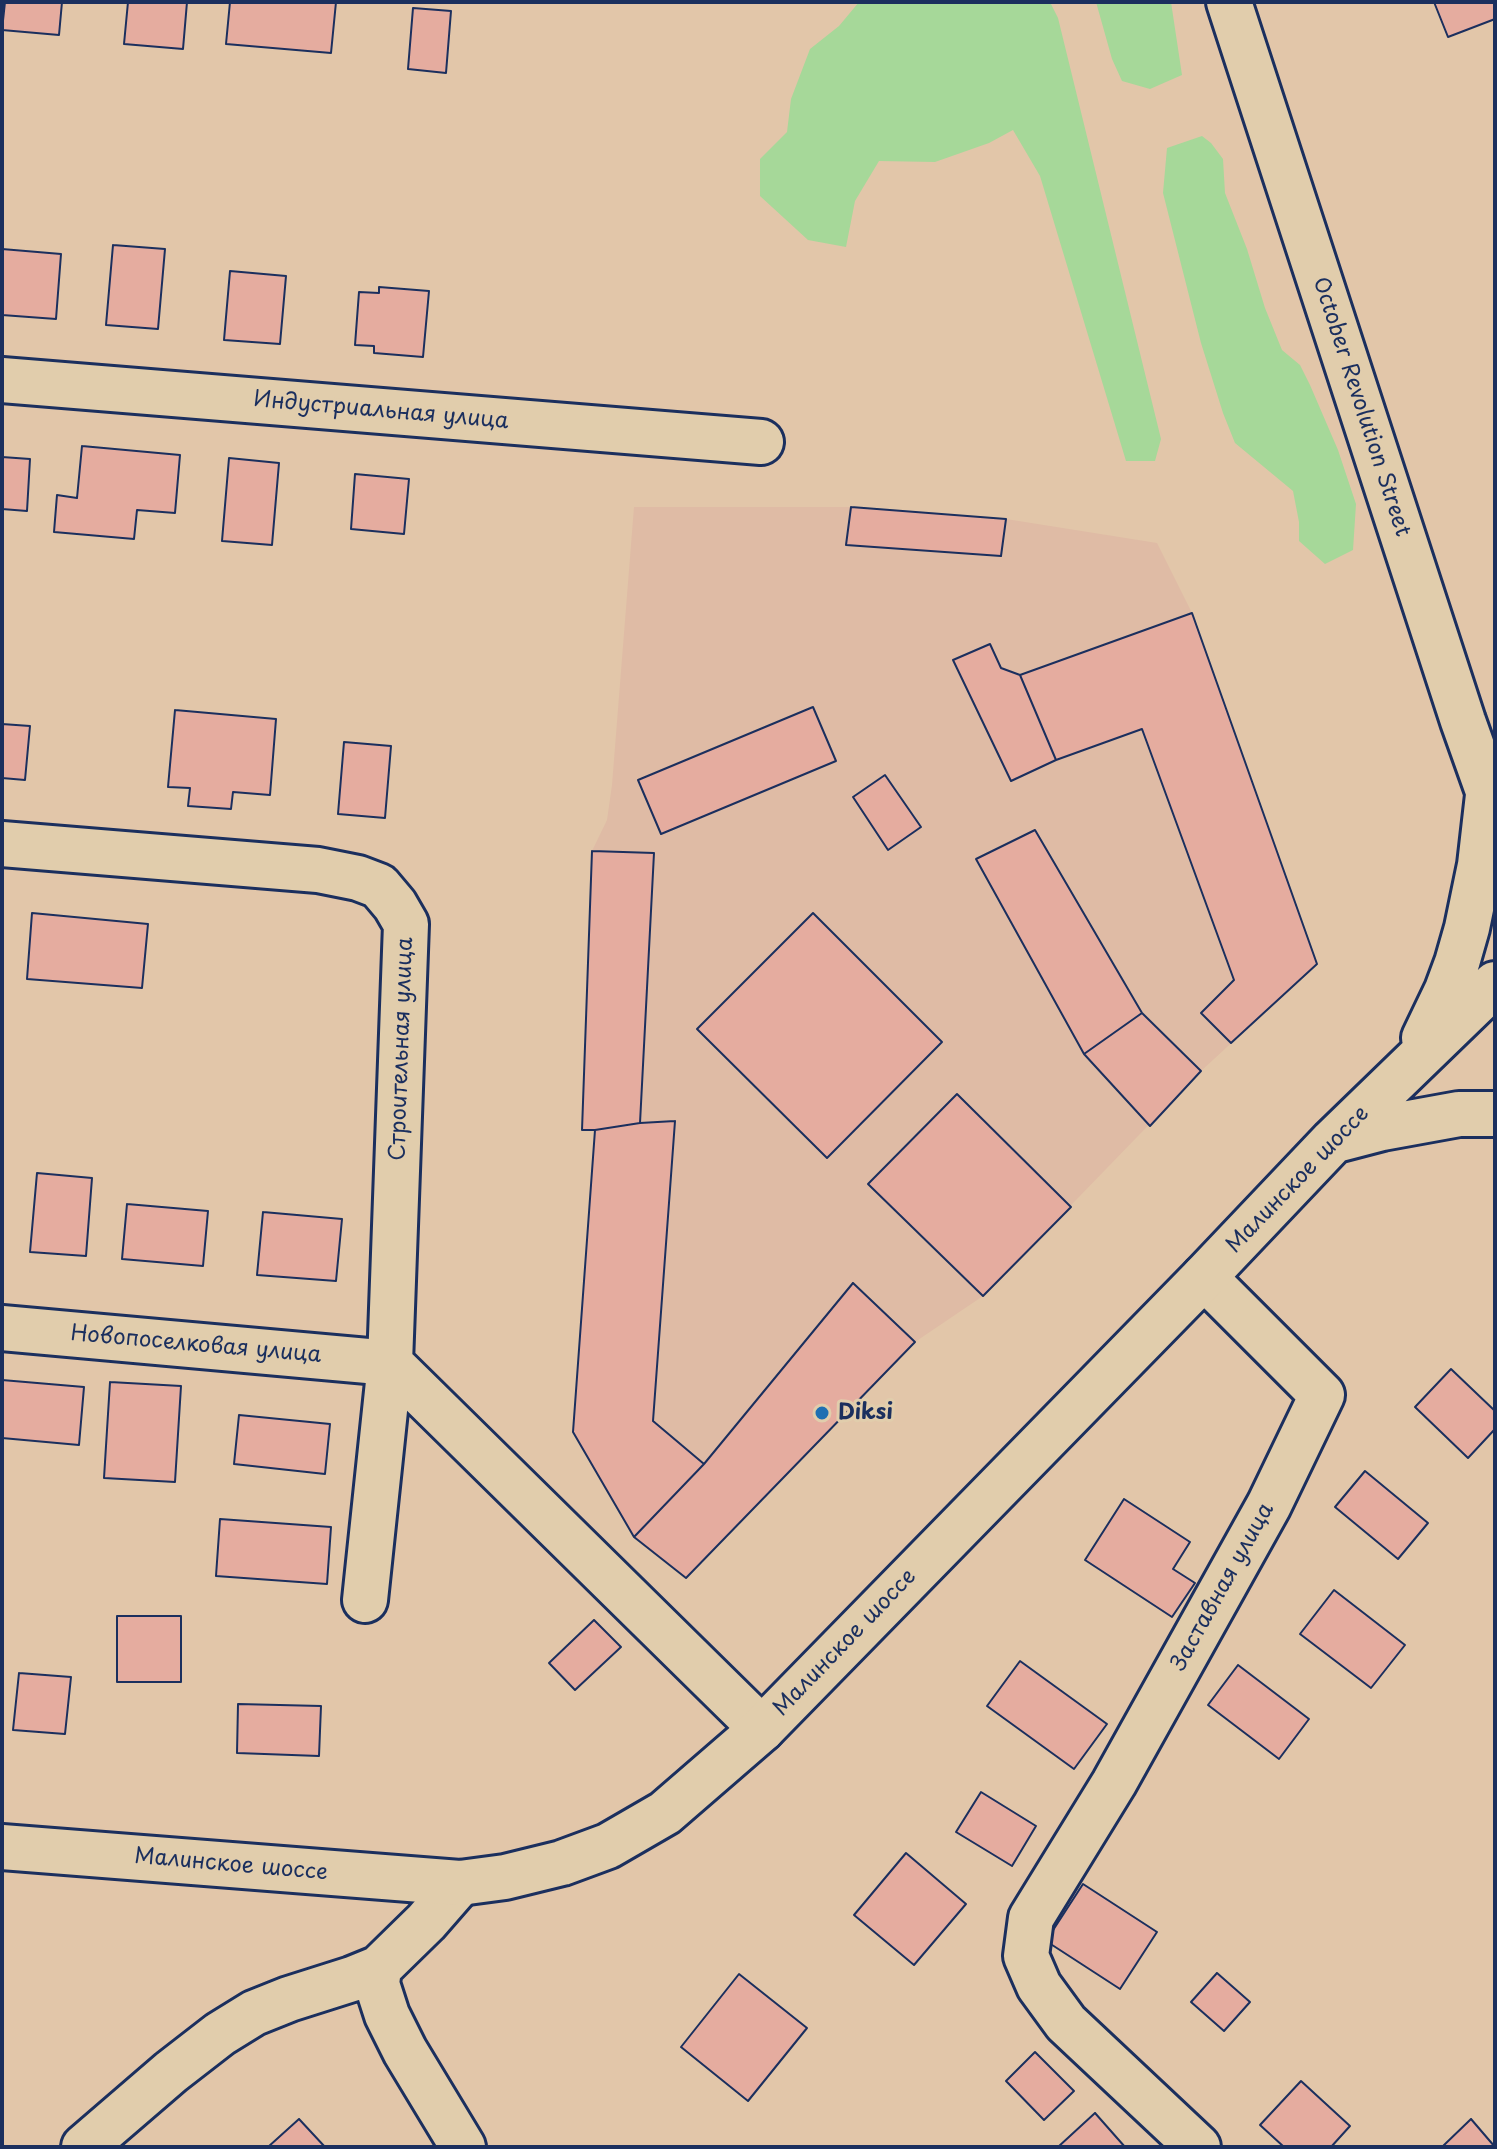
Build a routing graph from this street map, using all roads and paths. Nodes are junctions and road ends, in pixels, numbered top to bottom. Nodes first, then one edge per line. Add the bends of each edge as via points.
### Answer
1 (1229, 2) edge
2 (2, 380) edge
3 (761, 442) dead end
4 (1492, 803) edge
5 (2, 844) edge
6 (1495, 984) edge
7 (1410, 1066) junction
8 (1495, 1114) edge
9 (1333, 1141) junction
10 (1204, 1277) junction
11 (2, 1328) edge
12 (390, 1363) junction
13 (365, 1600) dead end
14 (762, 1729) junction
15 (2, 1847) edge
16 (460, 1883) junction
17 (379, 1968) junction
18 (84, 2147) edge
19 (463, 2147) edge
20 (1198, 2147) edge

1 - 4 street, October Revolution Street
2 - 3 street, Индустриальная улица
4 - 7 street via 1457,963
5 - 12 street, Строительная улица via 318,870 379,886 395,905 406,924
6 - 7 street, Малинское шоссе
7 - 9 street, Малинское шоссе
8 - 9 street via 1459,1114
9 - 10 street, Малинское шоссе
10 - 14 street, Малинское шоссе
10 - 20 street, Заставная улица via 1322,1395 1269,1505 1031,1918 1026,1956 1039,1986 1066,2023
11 - 12 street, Новопоселковая улица
12 - 13 street, Строительная улица
12 - 14 street
14 - 16 street, Малинское шоссе via 665,1813 608,1846 562,1863
15 - 16 street, Малинское шоссе
16 - 17 street
17 - 18 street via 254,2013 171,2072
17 - 19 street via 377,1984 387,2015

